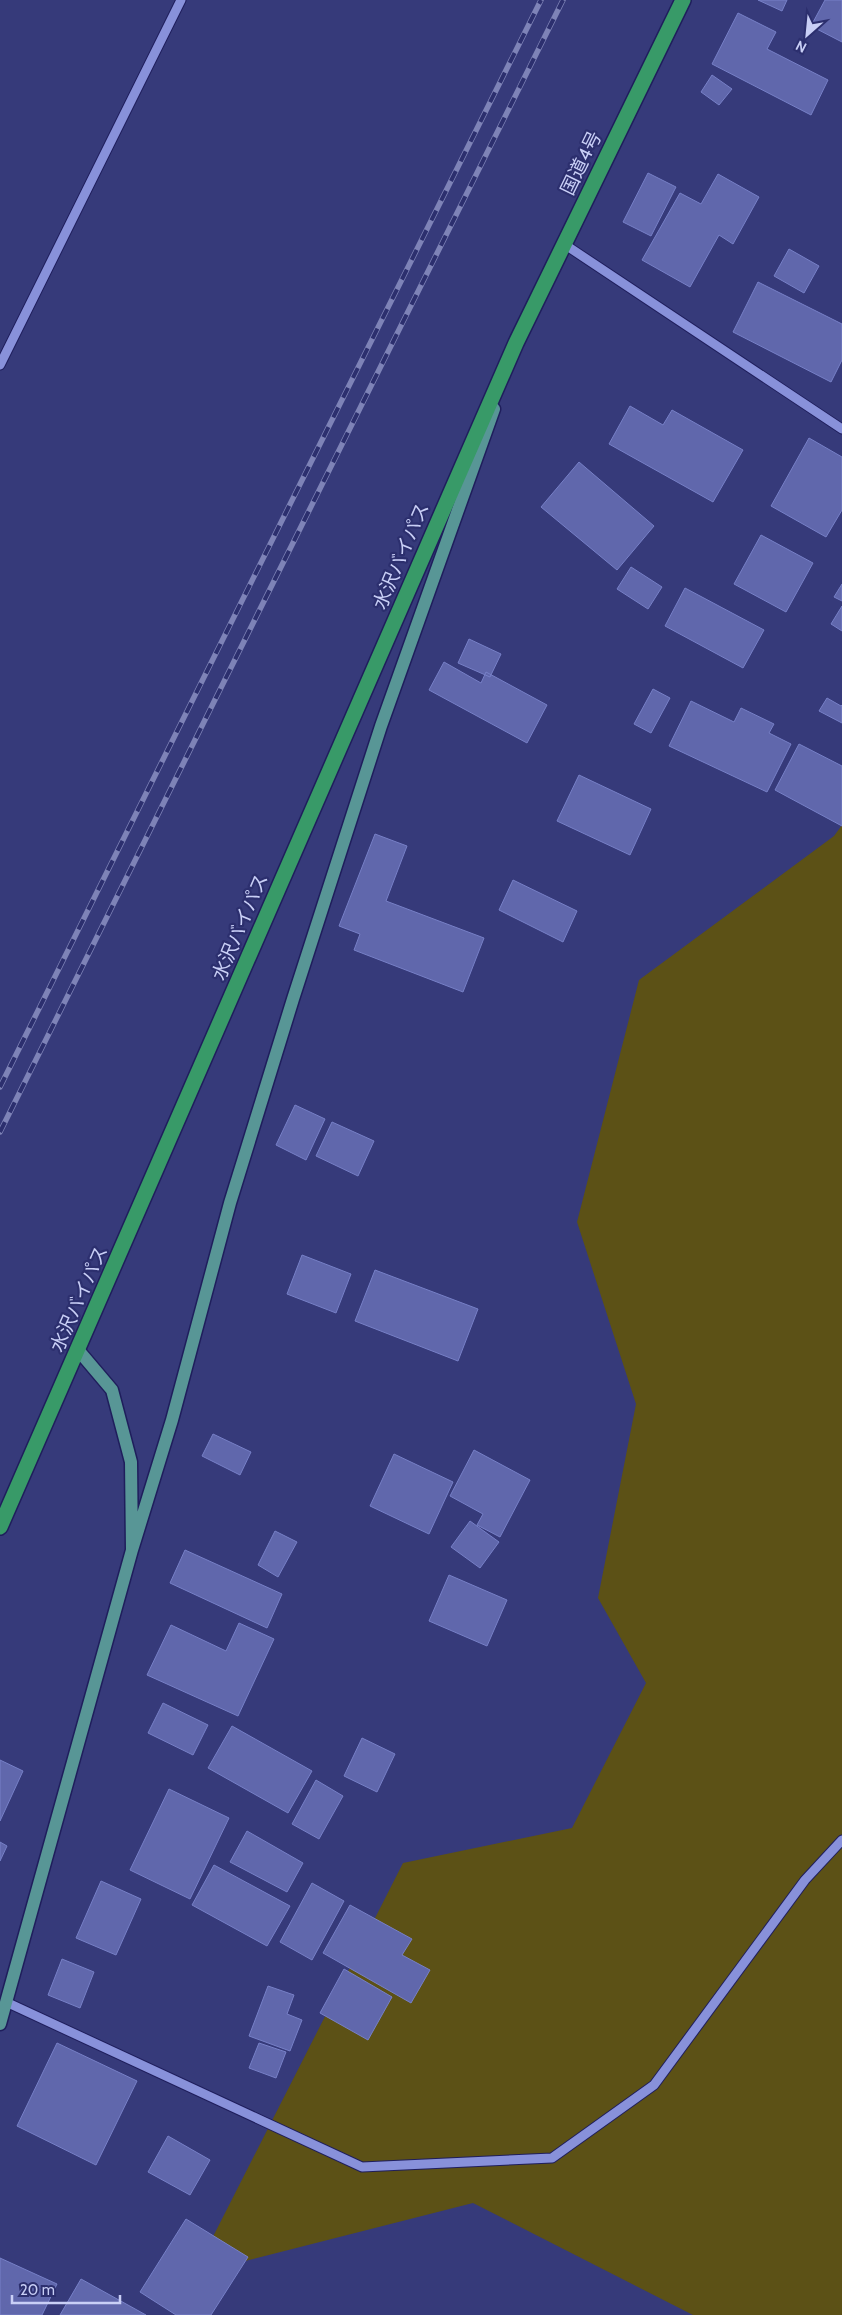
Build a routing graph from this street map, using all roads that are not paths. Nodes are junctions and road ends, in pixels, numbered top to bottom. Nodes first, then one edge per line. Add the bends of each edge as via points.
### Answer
1 (181, 0) edge
2 (682, 0) edge
3 (564, 244) junction
4 (516, 343) junction
5 (0, 365) edge
6 (842, 429) edge
7 (79, 1350) junction
8 (0, 1527) edge
9 (132, 1550) junction
10 (842, 1840) edge
11 (6, 2002) junction
12 (0, 2024) edge

1 - 5 street
2 - 3 highway, 国道4号
3 - 4 highway, 国道4号
3 - 6 street
4 - 7 highway, 水沢バイパス
4 - 9 main road via 382,726 296,990 230,1203 172,1420
7 - 8 highway, 水沢バイパス
7 - 9 main road via 112,1390 131,1462
9 - 11 main road
10 - 11 street via 806,1880 654,2085 552,2158 362,2167
11 - 12 main road

